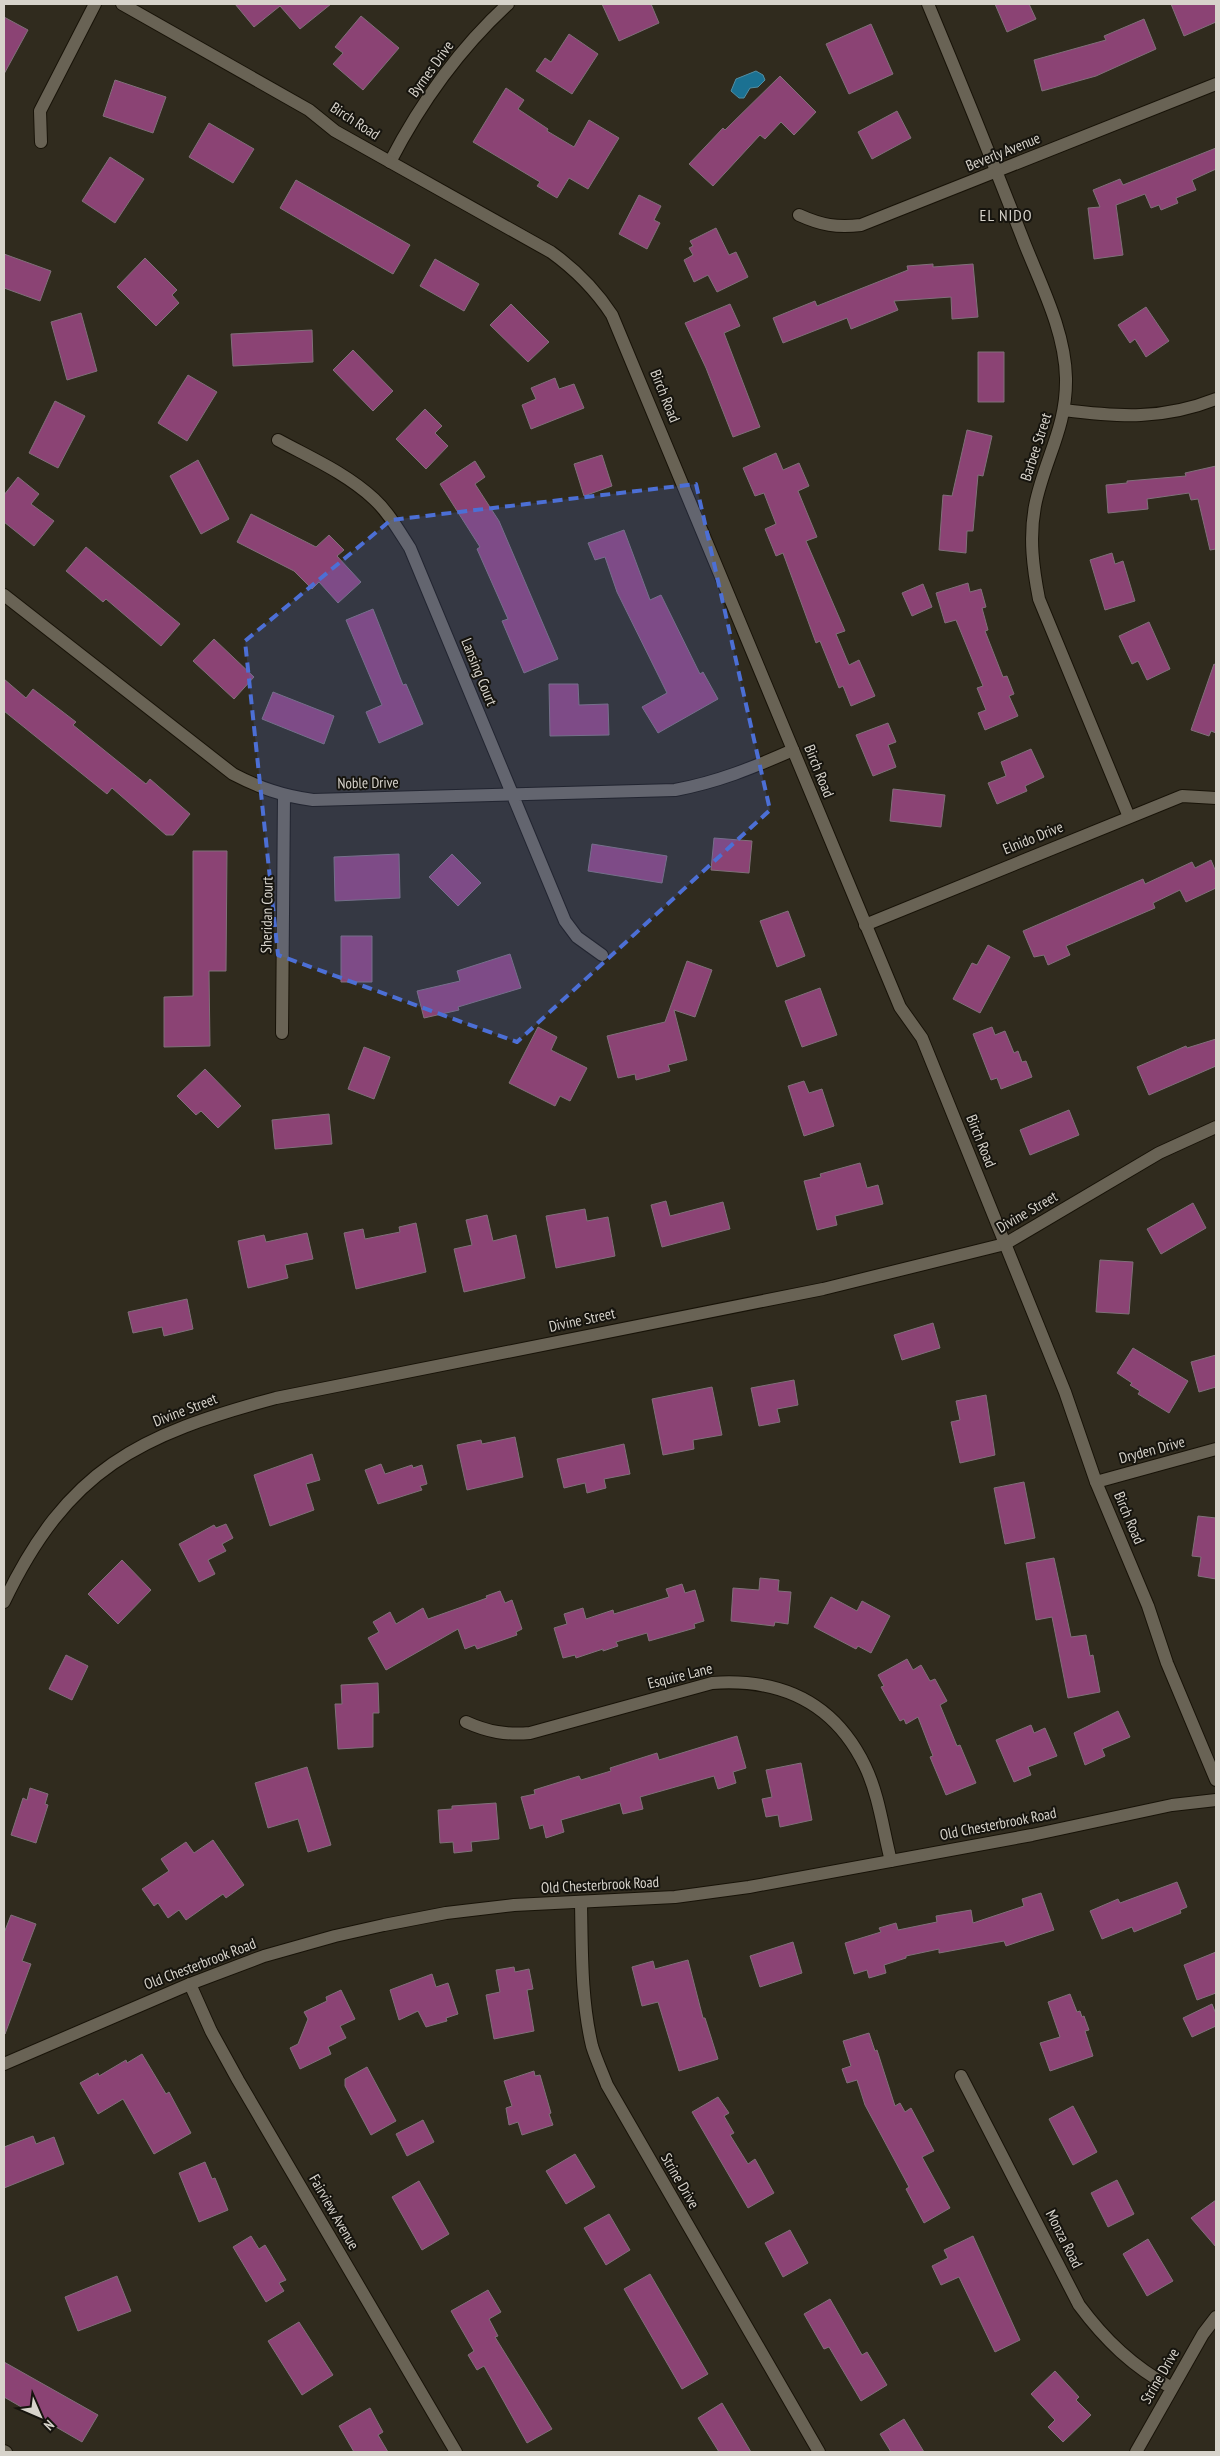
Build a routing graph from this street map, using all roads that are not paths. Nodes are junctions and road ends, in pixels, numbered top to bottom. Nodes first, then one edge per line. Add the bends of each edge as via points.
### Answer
1 (95, 4) edge
2 (122, 4) edge
3 (508, 4) edge
4 (928, 4) edge
5 (1216, 84) edge
6 (41, 142) dead end
7 (390, 162) junction
8 (997, 172) junction
9 (799, 215) dead end
10 (1216, 400) edge
11 (1064, 410) junction
12 (278, 440) dead end
13 (4, 595) edge
14 (793, 750) junction
15 (512, 795) junction
16 (284, 796) junction
17 (1216, 798) edge
18 (1129, 817) junction
19 (865, 925) junction
20 (602, 955) dead end
21 (282, 1034) dead end
22 (1216, 1127) edge
23 (1005, 1244) junction
24 (1216, 1449) edge
25 (1096, 1482) junction
26 (4, 1602) edge
27 (466, 1722) dead end
28 (1216, 1780) edge
29 (1216, 1800) edge
30 (891, 1862) junction
31 (581, 1903) junction
32 (190, 1984) junction
33 (4, 2064) edge
34 (961, 2076) dead end
35 (1216, 2317) edge
36 (1172, 2388) junction
37 (456, 2452) edge
38 (819, 2452) edge
39 (1136, 2452) edge

1 - 6 street via 40,110
2 - 7 street, Birch Road via 309,110 335,131
3 - 7 street, Byrnes Drive via 461,55 426,102
4 - 8 street, Barbee Street
5 - 8 street, Beverly Avenue
7 - 14 street, Birch Road via 551,252 595,289 612,314
8 - 9 street, Beverly Avenue via 861,225 820,224
8 - 11 street, Barbee Street via 1062,346 1066,378
10 - 11 street via 1150,416
11 - 18 street, Barbee Street via 1035,507 1032,567 1039,599
12 - 15 street, Lansing Court via 350,479 394,522 410,548
13 - 16 street, Noble Drive via 233,774
14 - 15 street, Noble Drive via 740,774 675,790
14 - 19 street, Birch Road
15 - 16 street, Noble Drive via 313,800
15 - 20 street, Lansing Court via 565,921 577,937
16 - 21 street, Sheridan Court
17 - 18 street, Elnido Drive via 1182,796
18 - 19 street, Elnido Drive
19 - 23 street, Birch Road via 900,1008 922,1038
22 - 23 street, Divine Street via 1159,1152
23 - 25 street, Birch Road
23 - 26 street, Divine Street via 823,1289 276,1398 209,1416 130,1451 76,1492 54,1516 33,1547
24 - 25 street, Dryden Drive
25 - 28 street, Birch Road
27 - 30 street, Esquire Lane via 486,1731 508,1735 530,1733 712,1683 762,1684 787,1691 833,1720 851,1741 866,1767
29 - 30 street, Old Chesterbrook Road via 1172,1805
30 - 31 street, Old Chesterbrook Road via 740,1889
31 - 32 street, Old Chesterbrook Road via 514,1905 384,1925 264,1956
31 - 38 street, Strine Drive via 586,2014 593,2048 608,2086
32 - 33 street, Old Chesterbrook Road
32 - 37 street, Fairview Avenue via 238,2080
34 - 36 street, Monza Road via 1079,2305 1099,2332 1124,2357
35 - 36 street, Strine Drive
36 - 39 street, Strine Drive

